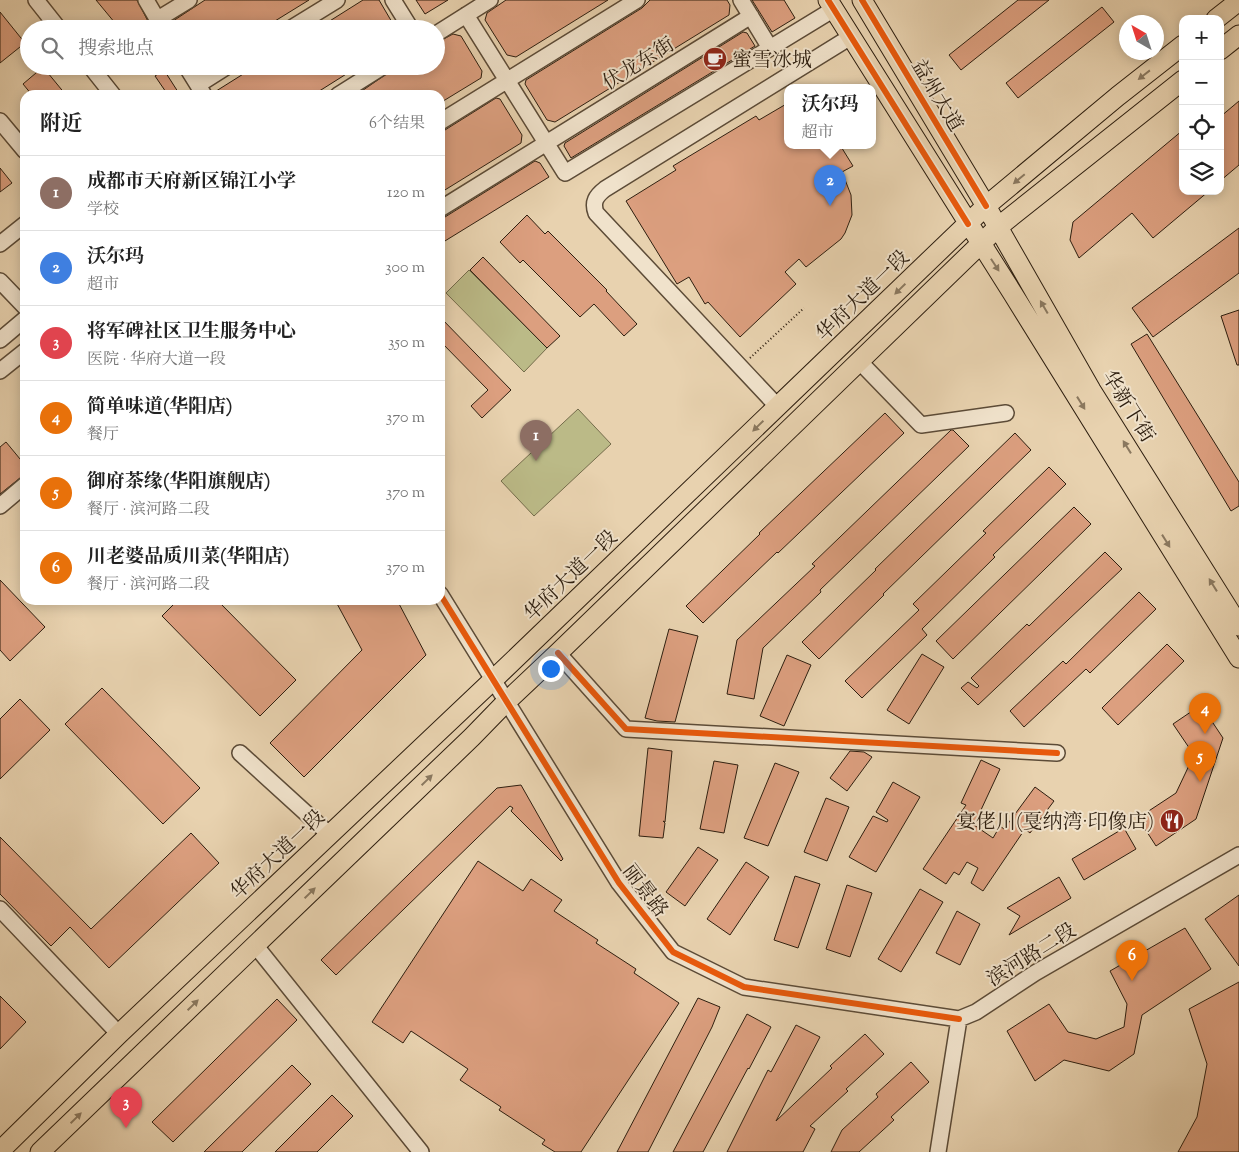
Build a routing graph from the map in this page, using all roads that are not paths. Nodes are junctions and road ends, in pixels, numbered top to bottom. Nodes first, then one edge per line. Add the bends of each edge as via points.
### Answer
1 (36, 0) edge
2 (146, 0) edge
3 (189, 0) edge
4 (337, 0) edge
5 (393, 0) edge
6 (490, 0) edge
7 (637, 0) edge
8 (741, 0) edge
9 (862, 0) edge
10 (1239, 1) edge
11 (831, 5) edge
12 (466, 15) junction
13 (1221, 15) edge
14 (751, 16) junction
15 (52, 20) edge
16 (158, 20) edge
17 (165, 20) edge
18 (305, 20) edge
19 (405, 20) edge
20 (445, 28) edge
21 (1239, 35) edge
22 (852, 36) junction
23 (1224, 47) edge
24 (770, 48) junction
25 (1179, 48) edge
26 (97, 75) edge
27 (192, 75) edge
28 (218, 75) edge
29 (370, 75) edge
30 (507, 81) junction
31 (1179, 83) edge
32 (109, 90) edge
33 (201, 90) edge
34 (346, 90) edge
35 (445, 119) edge
36 (0, 121) edge
37 (546, 143) junction
38 (20, 146) edge
39 (445, 206) edge
40 (986, 206) junction
41 (968, 224) junction
42 (998, 227) junction
43 (20, 228) edge
44 (0, 244) edge
45 (982, 244) junction
46 (0, 281) edge
47 (20, 302) edge
48 (20, 324) edge
49 (0, 340) edge
50 (20, 355) edge
51 (860, 362) junction
52 (0, 371) edge
53 (778, 407) junction
54 (1006, 413) dead end
55 (20, 489) edge
56 (0, 506) edge
57 (445, 602) edge
58 (1239, 626) edge
59 (558, 653) junction
60 (1239, 658) edge
61 (492, 681) junction
62 (506, 702) junction
63 (240, 753) dead end
64 (1057, 753) dead end
65 (330, 835) junction
66 (1239, 855) edge
67 (0, 909) edge
68 (255, 946) junction
69 (959, 1019) junction
70 (119, 1034) junction
71 (0, 1151) edge
72 (40, 1152) edge
73 (421, 1152) edge
74 (938, 1152) edge

1 - 15 street
2 - 16 street
3 - 17 street
4 - 18 street
5 - 19 street
6 - 12 street
7 - 30 street
8 - 14 street
9 - 40 main road, 益州大道
10 - 13 main road
11 - 22 main road, 益州大道
11 - 24 street
12 - 20 street
12 - 30 street
14 - 24 street
14 - 37 street, 伏龙东街
21 - 23 main road
22 - 41 main road, 益州大道
22 - 53 street via 605,189 595,199 596,213
24 - 37 street via 565,173
25 -> 40 main road, 华府大道一段
26 - 32 street
27 - 33 street
28 - 33 street
29 - 34 street
30 - 35 street
30 - 37 street
31 - 42 main road
36 - 38 street
37 - 39 street, 伏龙东街
40 - 41 main road, 华府大道一段
40 - 42 main road, 华新下街
41 - 45 main road, 益州大道
41 -> 53 main road, 华府大道一段
42 - 45 main road
58 -> 42 main road, 华新下街 via 1092,390
43 - 44 street
45 - 51 main road
45 -> 60 main road, 益州大道
46 - 47 street
48 - 49 street
50 - 52 street
51 - 54 street via 921,425
51 - 59 main road
53 -> 61 main road, 华府大道一段
55 - 56 street
57 - 61 street, 丽景路
59 - 62 main road
59 - 64 street via 626,729
61 - 62 street, 丽景路
61 - 65 main road, 华府大道一段
68 -> 62 main road
62 - 69 street, 丽景路 via 619,883 673,952 744,987
63 - 65 street
65 - 70 main road, 华府大道一段
66 - 69 street, 滨河路二段 via 1034,973 976,1012
67 - 70 street
72 -> 68 main road
68 - 73 street
69 - 74 street
70 - 71 main road, 华府大道一段

